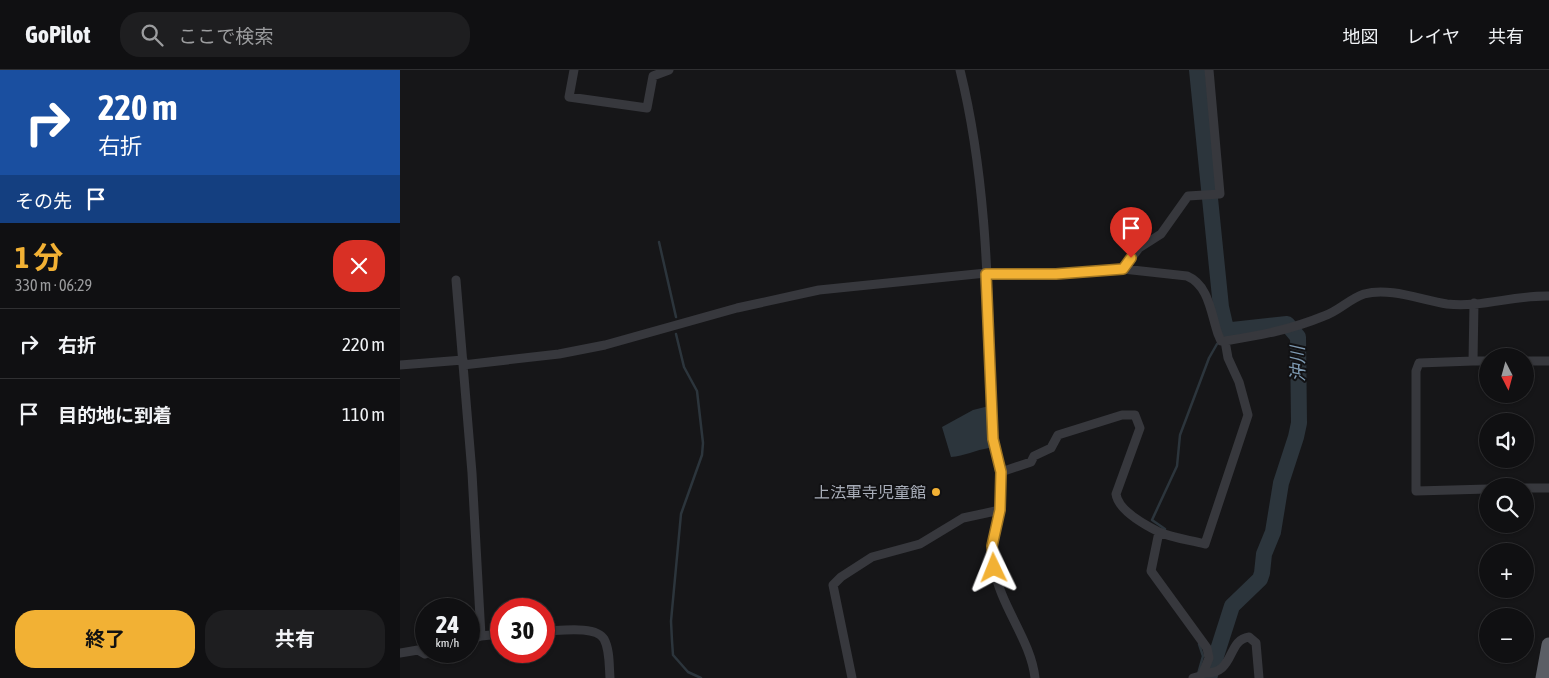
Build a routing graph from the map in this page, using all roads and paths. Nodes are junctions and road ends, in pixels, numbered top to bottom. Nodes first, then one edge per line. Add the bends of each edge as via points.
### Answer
1 (574, 70) edge
2 (669, 70) edge
3 (960, 70) edge
4 (1209, 70) edge
5 (1123, 269) junction
6 (986, 274) junction
7 (456, 280) dead end
8 (1549, 296) edge
9 (1474, 303) junction
10 (1225, 341) junction
11 (1473, 361) junction
12 (1479, 361) edge
13 (1534, 361) edge
14 (1549, 361) edge
15 (463, 362) junction
16 (400, 365) edge
17 (1001, 472) junction
18 (1534, 488) edge
19 (1549, 488) edge
20 (1479, 489) edge
21 (1000, 510) junction
22 (1160, 532) junction
23 (555, 631) edge
24 (490, 635) edge
25 (481, 636) joint
26 (1549, 645) edge
27 (415, 650) edge
28 (400, 653) edge
29 (1202, 675) edge
30 (610, 678) edge
31 (852, 678) edge
32 (1035, 678) edge
33 (1259, 678) edge
34 (1543, 678) edge

1 - 2 street via 569,97 647,108 653,76
3 - 6 street via 977,149
4 - 5 street via 1220,194 1188,196 1161,234 1139,248
5 - 6 street via 1056,274
5 - 10 street via 1194,278 1204,291 1221,341
6 - 15 street via 819,290 737,308 605,345 559,354
6 - 17 street via 993,439
7 - 15 street
8 - 9 street
9 - 10 street via 1449,304 1391,293 1366,294 1328,315 1297,327
9 - 11 street
10 - 22 street via 1248,415 1205,544
11 - 12 street
11 - 20 street via 1419,363 1416,372 1416,491
13 - 14 street
15 - 16 street
15 - 25 street
17 - 21 street
17 - 22 street via 1031,462 1034,456 1051,448 1058,435 1122,415 1135,415 1140,428 1116,494 1117,501 1129,513
18 - 19 street
21 - 31 street via 963,518 920,544 872,557 841,576 833,585
21 - 32 street via 992,546 994,568 1001,594
22 - 29 street via 1150,571 1207,648 1209,658
23 - 30 street via 597,632 603,637
24 - 25 street
26 - 34 highway
27 - 28 street
29 - 33 street via 1223,668 1240,641 1250,637 1256,643

